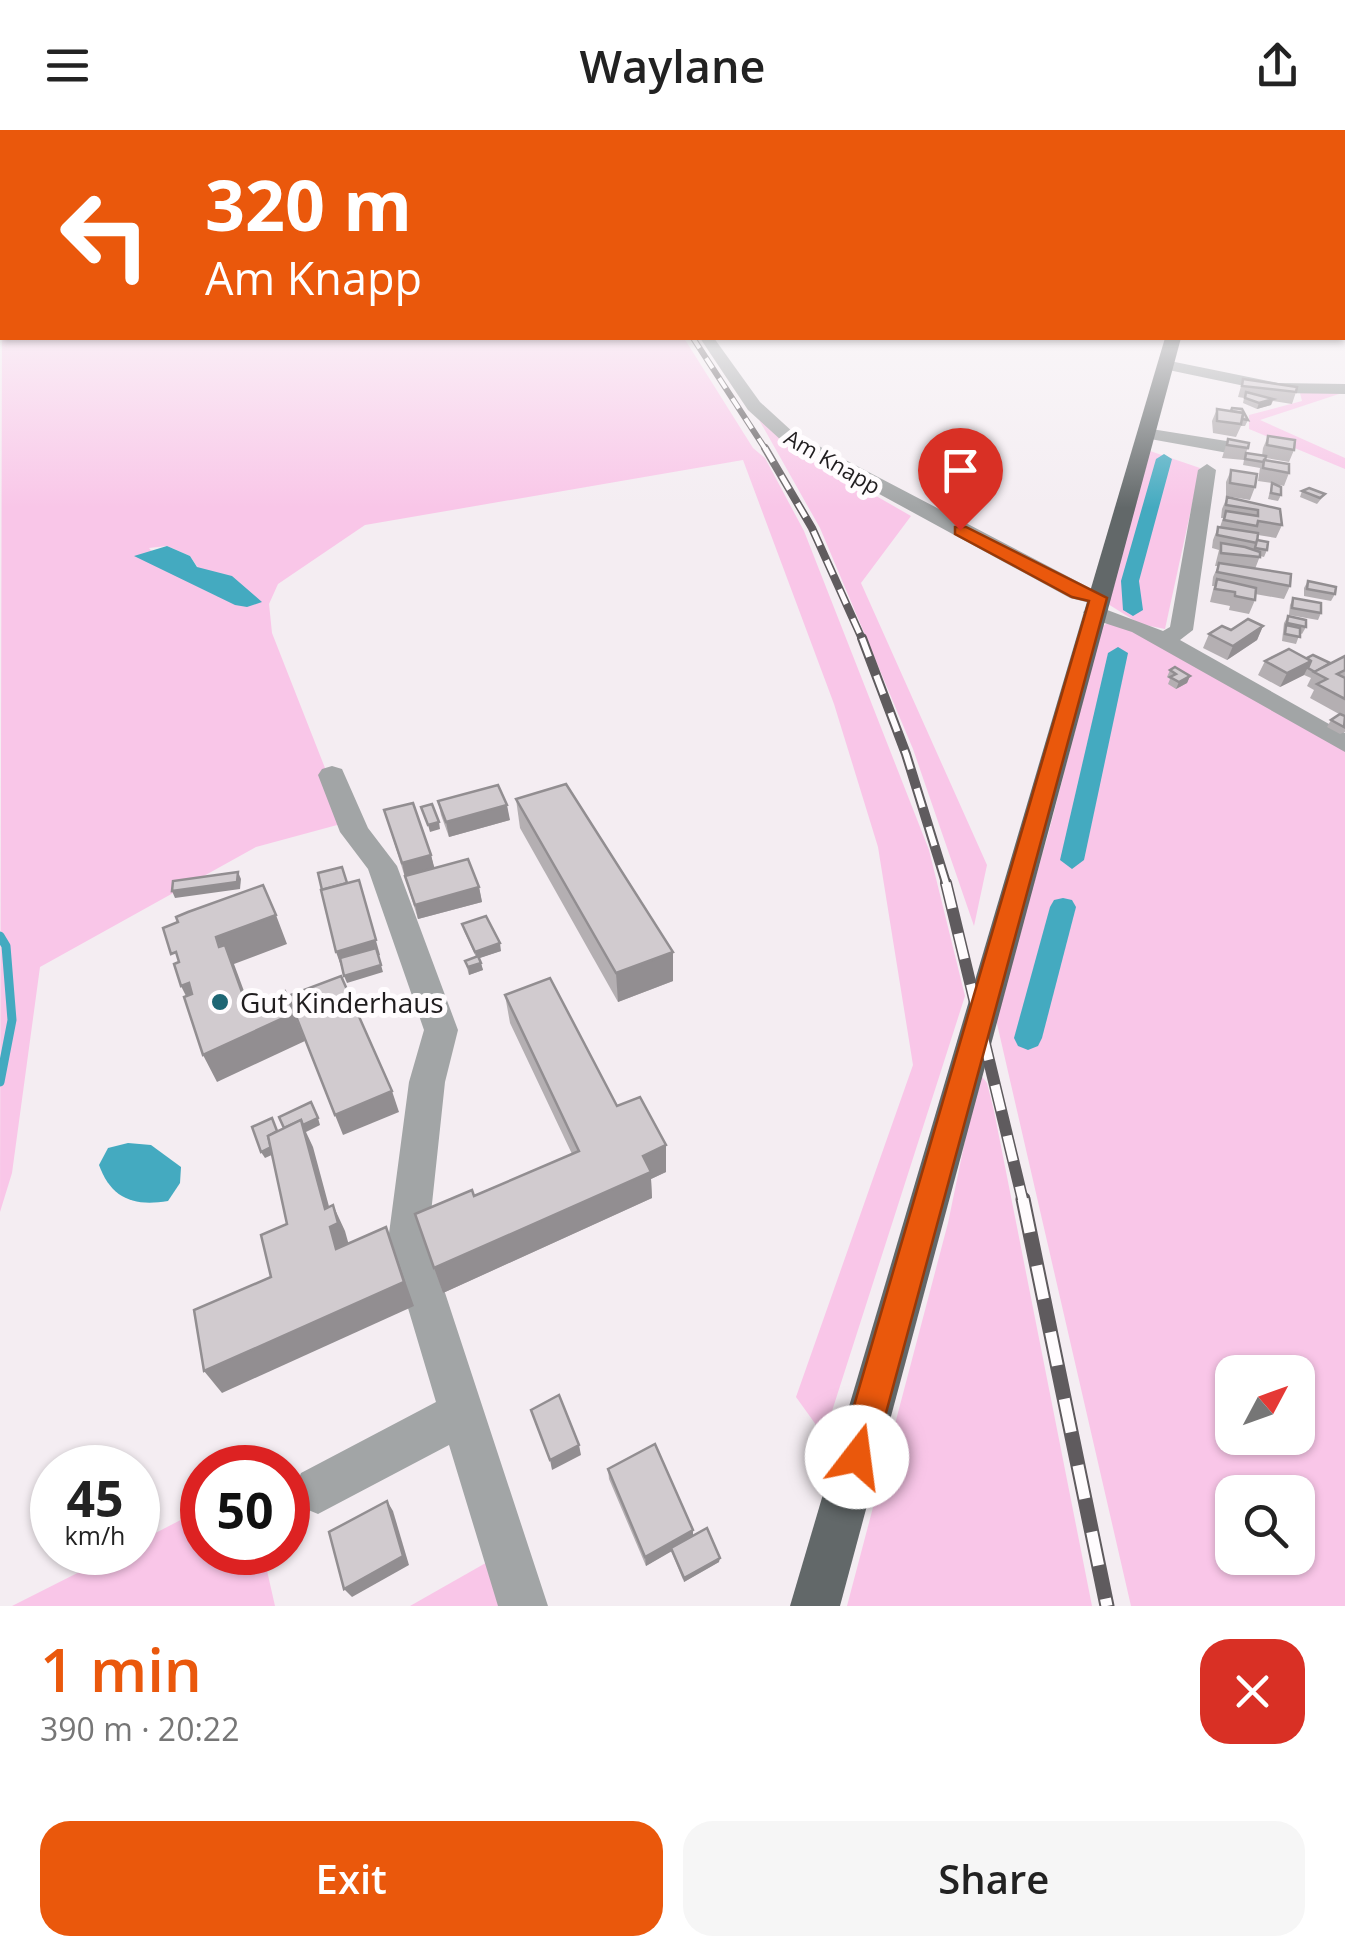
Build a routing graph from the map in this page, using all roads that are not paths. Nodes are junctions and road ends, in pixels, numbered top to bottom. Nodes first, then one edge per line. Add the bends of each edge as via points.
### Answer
1 (729, 370) edge
2 (1164, 370) edge
3 (1189, 370) edge
4 (1345, 389) edge
5 (1150, 434) junction
6 (1239, 449) edge
7 (1207, 470) dead end
8 (1096, 605) junction
9 (1164, 640) junction
10 (1345, 744) edge
11 (332, 775) dead end
12 (462, 1412) junction
13 (318, 1490) dead end
14 (524, 1606) edge
15 (816, 1606) edge

1 - 8 street, Am Knapp via 754,406 788,437
2 - 5 main road
3 - 4 street via 1278,388
5 - 6 street
5 - 8 main road
7 - 9 street via 1181,630
8 - 9 street, Am Knapp
8 - 15 main road
9 - 10 street, Am Knapp
11 - 12 street via 355,832 382,866 442,1030 427,1082 408,1241
12 - 13 street
12 - 14 street

